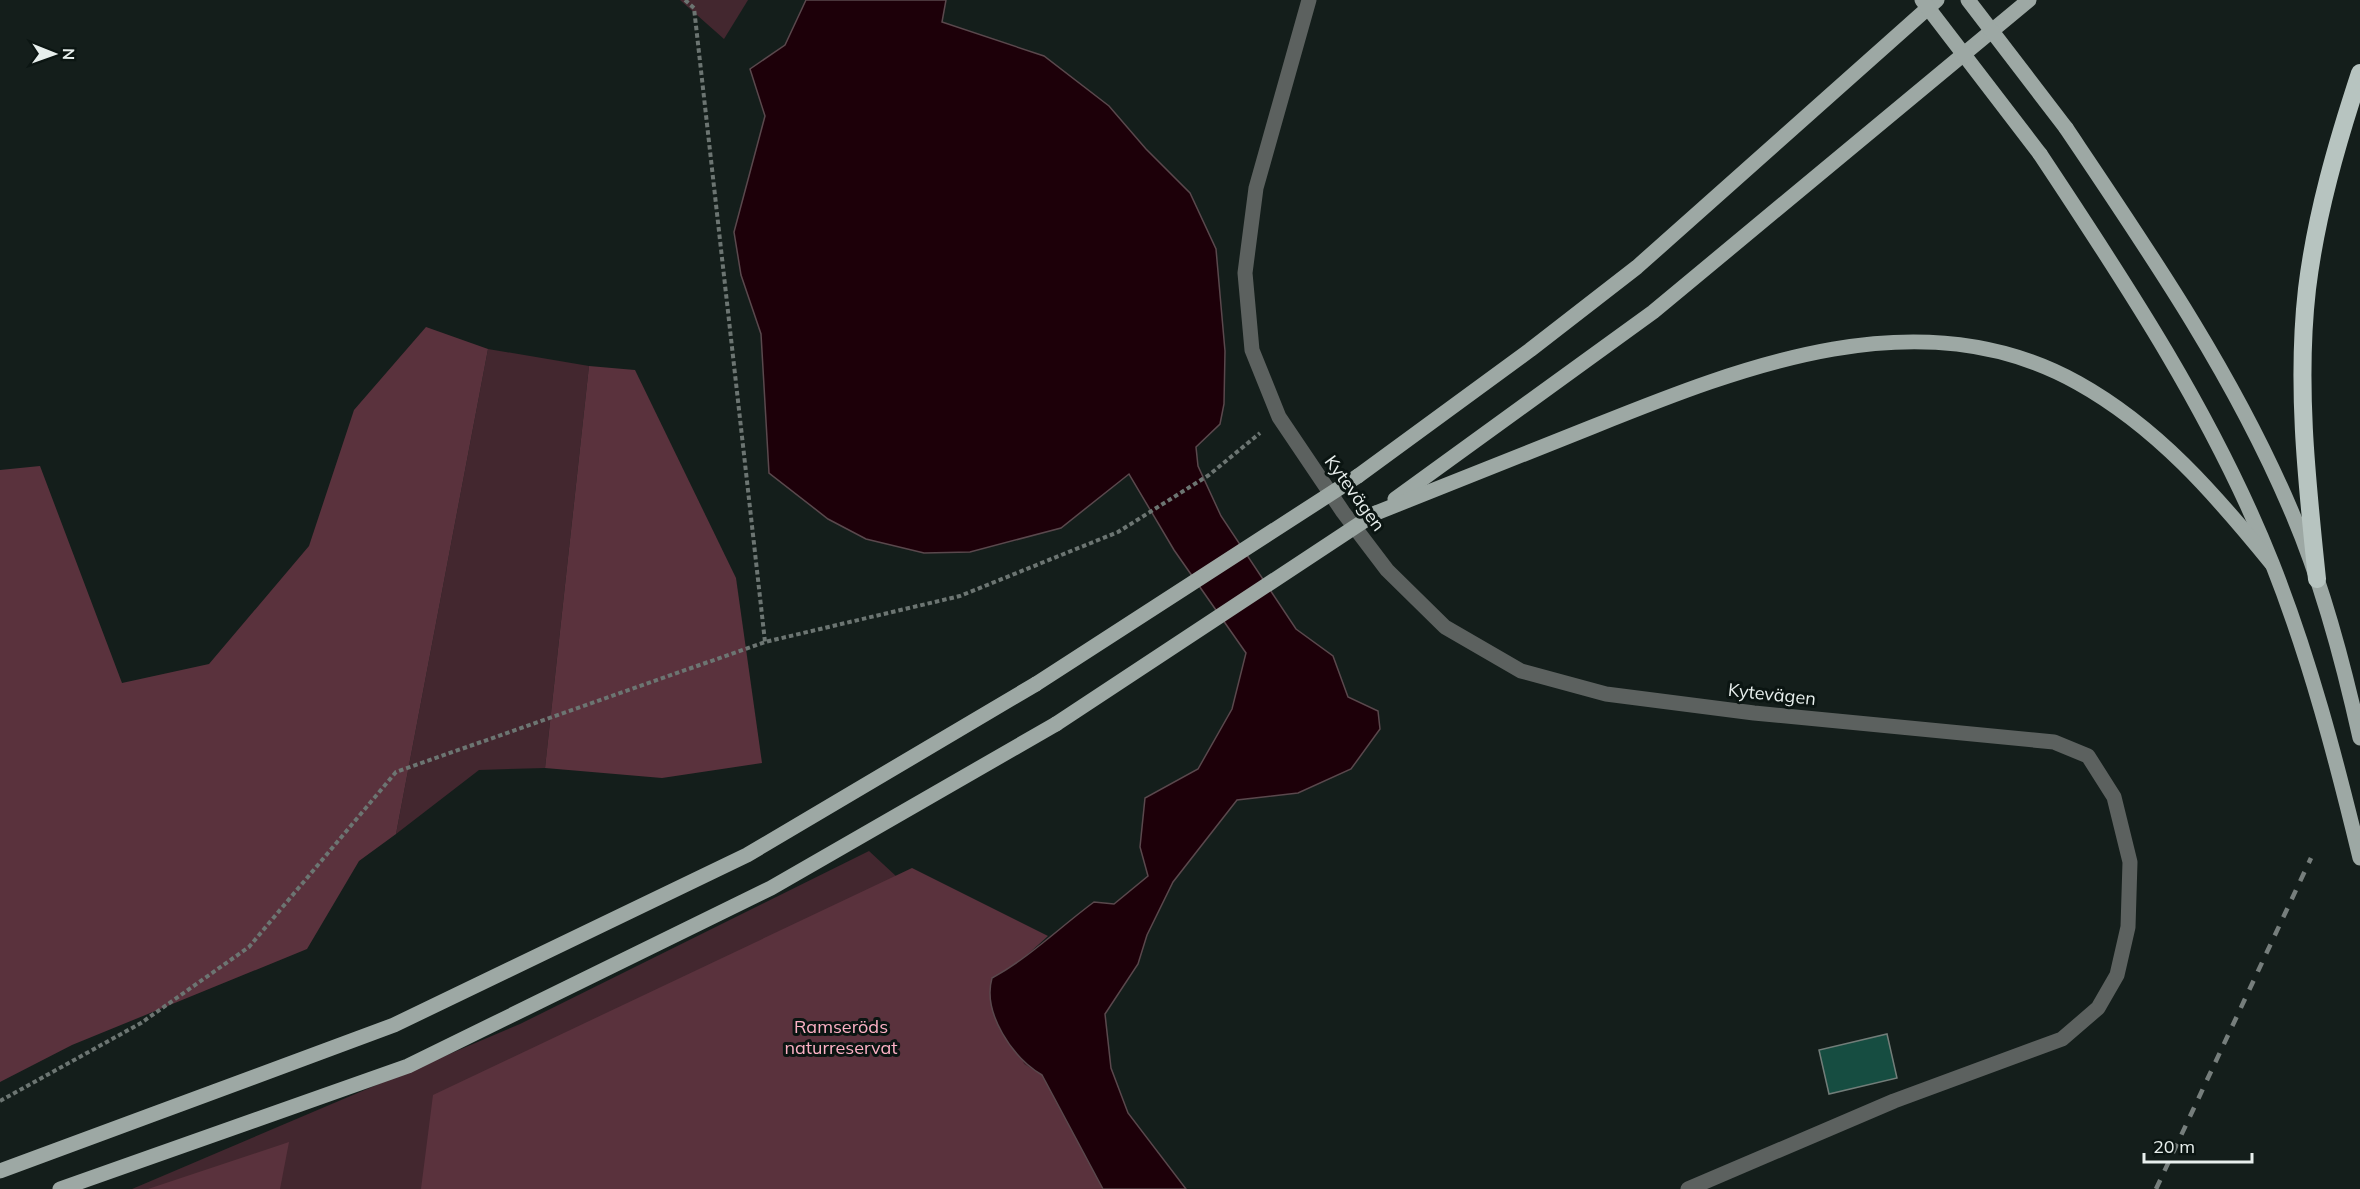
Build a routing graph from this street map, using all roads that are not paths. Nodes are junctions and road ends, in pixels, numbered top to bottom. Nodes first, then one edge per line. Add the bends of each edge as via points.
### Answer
1 (1309, 0) edge
2 (1922, 0) edge
3 (1938, 0) edge
4 (1968, 0) edge
5 (2030, 0) edge
6 (2360, 73) edge
7 (1376, 513) junction
8 (2272, 564) junction
9 (2317, 579) junction
10 (2360, 738) edge
11 (2360, 858) edge
12 (0, 1171) edge
13 (60, 1189) edge
14 (1688, 1189) edge

1 - 14 street, Kytevägen via 1256,188 1245,273 1252,350 1279,417 1387,570 1445,627 1521,671 1606,694 2054,742 2088,756 2114,796 2130,862 2128,927 2117,975 2098,1008 2062,1039 1894,1101
2 - 8 main road, bridge via 2040,154 2118,271 2203,415
3 - 12 main road, bridge via 1636,267 1530,350 1358,476 1036,684 747,855 394,1025
4 - 9 main road, bridge via 2066,128 2165,275 2238,401 2290,508
5 - 7 main road via 1653,312
6 - 9 highway via 2317,224 2307,290 2304,424
7 - 8 main road via 1711,381 1833,348 1888,341 1941,342 1990,350 2038,364 2120,409 2164,443
7 - 13 main road, bridge via 1056,724 771,888 408,1066
8 - 11 main road via 2315,688
9 - 10 main road via 2348,682

